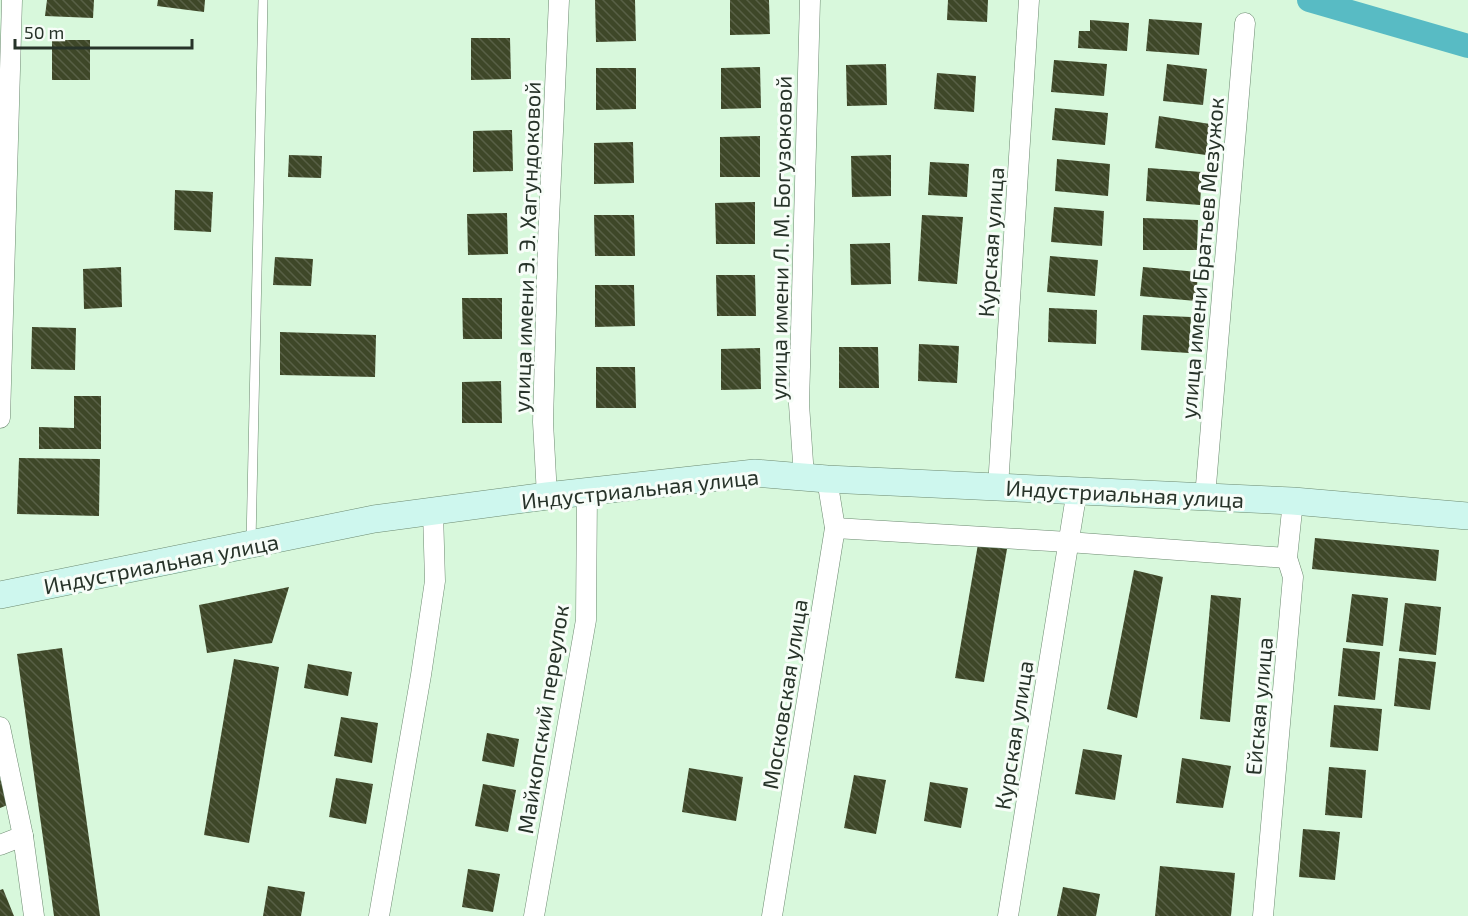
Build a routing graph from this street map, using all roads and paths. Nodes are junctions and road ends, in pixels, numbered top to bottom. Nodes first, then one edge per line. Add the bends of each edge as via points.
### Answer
1 (12, 0) edge
2 (263, 0) edge
3 (559, 0) edge
4 (810, 0) edge
5 (1029, 0) edge
6 (1245, 23) dead end
7 (0, 418) edge
8 (816, 478) junction
9 (998, 487) junction
10 (1077, 490) junction
11 (587, 492) junction
12 (547, 496) junction
13 (1206, 497) junction
14 (1293, 501) junction
15 (433, 512) junction
16 (1468, 516) edge
17 (835, 528) junction
18 (1068, 542) junction
19 (251, 545) junction
20 (1287, 558) junction
21 (0, 595) edge
22 (0, 727) edge
23 (23, 836) junction
24 (0, 845) edge
25 (34, 916) edge
26 (379, 916) edge
27 (534, 916) edge
28 (772, 916) edge
29 (1008, 916) edge
30 (1263, 916) edge

1 - 7 street
2 - 19 lane
3 - 12 street, улица имени Э. Э. Хагундоковой via 543,422
4 - 8 street, улица имени Л. М. Богузоковой via 799,404
5 - 9 street, Курская улица
6 - 13 street, улица имени Братьев Мезужок
8 - 9 street, Индустриальная улица
8 - 11 street, Индустриальная улица via 755,473
8 - 17 street, Московская улица
9 - 10 street, Индустриальная улица
10 - 13 street, Индустриальная улица
10 - 18 street, Курская улица
11 - 12 street, Индустриальная улица
11 - 27 street, Майкопский переулок via 586,620
12 - 15 street, Индустриальная улица
13 - 14 street, Индустриальная улица
14 - 16 street, Индустриальная улица
14 - 20 street, Ейская улица
15 - 19 street, Индустриальная улица via 374,519
15 - 26 street via 435,581
17 - 18 street
17 - 28 street, Московская улица
18 - 20 street
18 - 29 street, Курская улица
19 - 21 street, Индустриальная улица
20 - 30 street, Ейская улица via 1293,576
22 - 23 street
23 - 24 street
23 - 25 street

